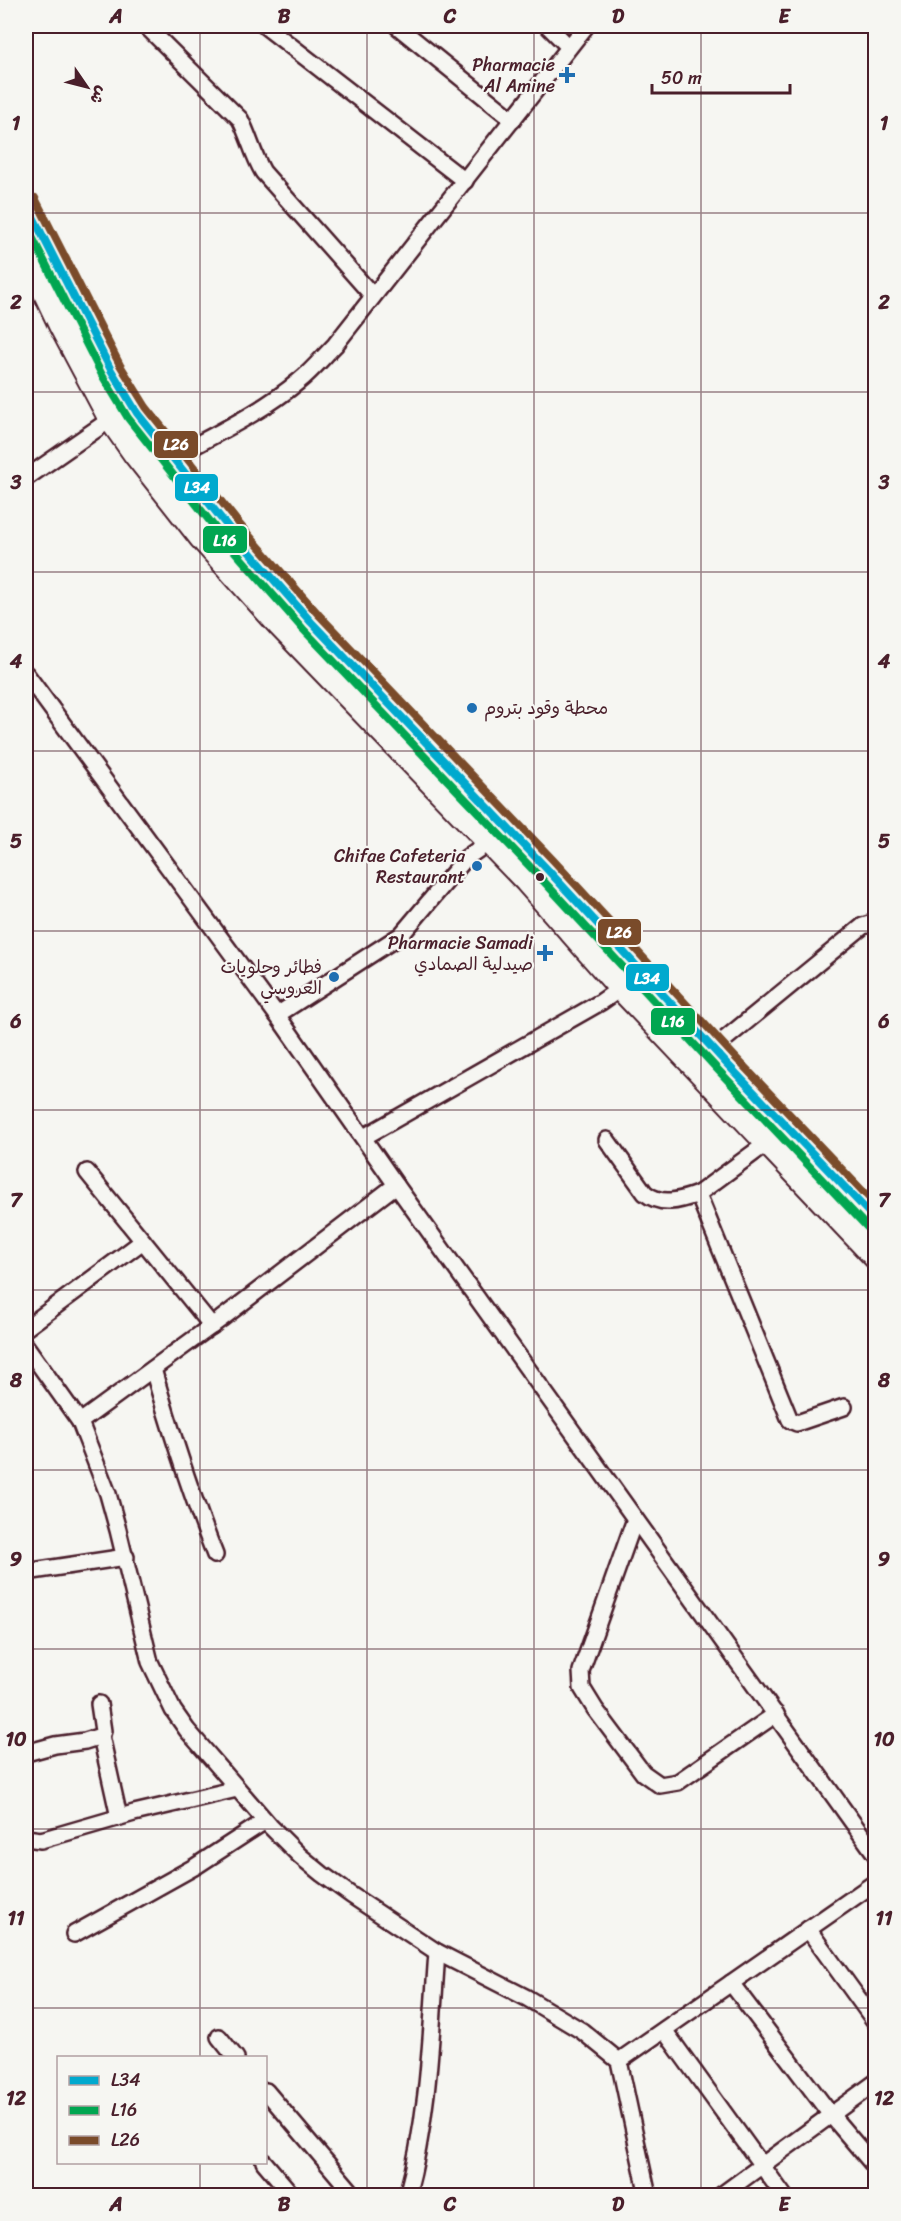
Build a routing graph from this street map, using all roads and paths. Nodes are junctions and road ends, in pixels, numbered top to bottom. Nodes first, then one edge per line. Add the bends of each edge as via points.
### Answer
1 (146, 26) edge
2 (265, 26) edge
3 (397, 26) edge
4 (548, 26) edge
5 (586, 26) edge
6 (569, 47) junction
7 (513, 120) junction
8 (465, 181) junction
9 (26, 203) edge
10 (26, 251) edge
11 (374, 296) junction
12 (111, 419) junction
13 (172, 458) junction
14 (26, 478) edge
15 (26, 674) edge
16 (39, 692) junction
17 (26, 700) edge
18 (489, 842) junction
19 (876, 922) edge
20 (621, 988) junction
21 (277, 1015) junction
22 (713, 1049) junction
23 (364, 1137) junction
24 (607, 1140) dead end
25 (767, 1143) junction
26 (87, 1172) dead end
27 (396, 1185) junction
28 (698, 1194) junction
29 (876, 1221) edge
30 (143, 1241) junction
31 (876, 1257) edge
32 (212, 1326) junction
33 (26, 1328) edge
34 (27, 1351) edge
35 (153, 1369) junction
36 (844, 1407) dead end
37 (80, 1422) junction
38 (635, 1519) junction
39 (215, 1555) dead end
40 (126, 1557) junction
41 (26, 1572) edge
42 (99, 1704) dead end
43 (776, 1714) junction
44 (101, 1736) junction
45 (26, 1753) edge
46 (237, 1789) junction
47 (119, 1817) junction
48 (265, 1821) junction
49 (26, 1838) edge
50 (876, 1855) edge
51 (876, 1882) edge
52 (808, 1929) junction
53 (74, 1934) dead end
54 (437, 1952) junction
55 (731, 1983) junction
56 (876, 2023) edge
57 (664, 2030) junction
58 (219, 2037) dead end
59 (234, 2056) edge
60 (619, 2061) junction
61 (876, 2082) edge
62 (267, 2092) edge
63 (831, 2115) junction
64 (265, 2164) edge
65 (763, 2164) junction
66 (876, 2168) edge
67 (293, 2196) edge
68 (355, 2196) edge
69 (407, 2196) edge
70 (648, 2196) edge
71 (720, 2196) edge
72 (784, 2196) edge

1 - 11 street via 240,119 263,172
2 - 8 street
3 - 7 street
4 - 6 street
5 - 6 street
6 - 7 street
7 - 8 street
8 - 11 street
9 - 13 highway via 111,370 136,413
10 - 12 highway via 60,326
11 - 13 street via 300,381 253,414
12 - 14 street
12 - 18 highway via 202,538 279,625
13 - 22 highway via 311,622
15 - 16 street
16 - 17 street
16 - 21 street
18 - 20 highway
18 - 21 street via 466,858 401,935
19 - 22 street via 863,926
20 - 23 street
20 - 25 highway
21 - 23 street
22 - 29 highway
23 - 27 street
24 - 28 street via 653,1199 672,1202
25 - 28 street
25 - 31 highway
26 - 30 street
27 - 32 street
27 - 38 street
28 - 36 street via 790,1419 797,1423
30 - 32 street
30 - 33 street
32 - 35 street
34 - 37 street
35 - 37 street
35 - 39 street via 173,1440
37 - 40 street via 108,1494
38 - 43 street
38 - 43 street via 581,1671 582,1688 595,1709 643,1773 660,1785 678,1782
40 - 41 street
40 - 46 street via 156,1677 187,1730
42 - 44 street
43 - 50 street
44 - 45 street
44 - 47 street
46 - 47 street
46 - 48 street
47 - 49 street via 41,1840
48 - 53 street via 196,1866
48 - 54 street via 322,1874
51 - 52 street
52 - 55 street
52 - 56 street
54 - 60 street via 527,1998 582,2031
54 - 69 street via 428,2086
55 - 57 street
55 - 63 street
57 - 60 street
57 - 65 street
58 - 59 street
60 - 70 street
61 - 63 street
62 - 68 street
63 - 65 street
63 - 66 street
64 - 67 street
65 - 71 street
65 - 72 street

